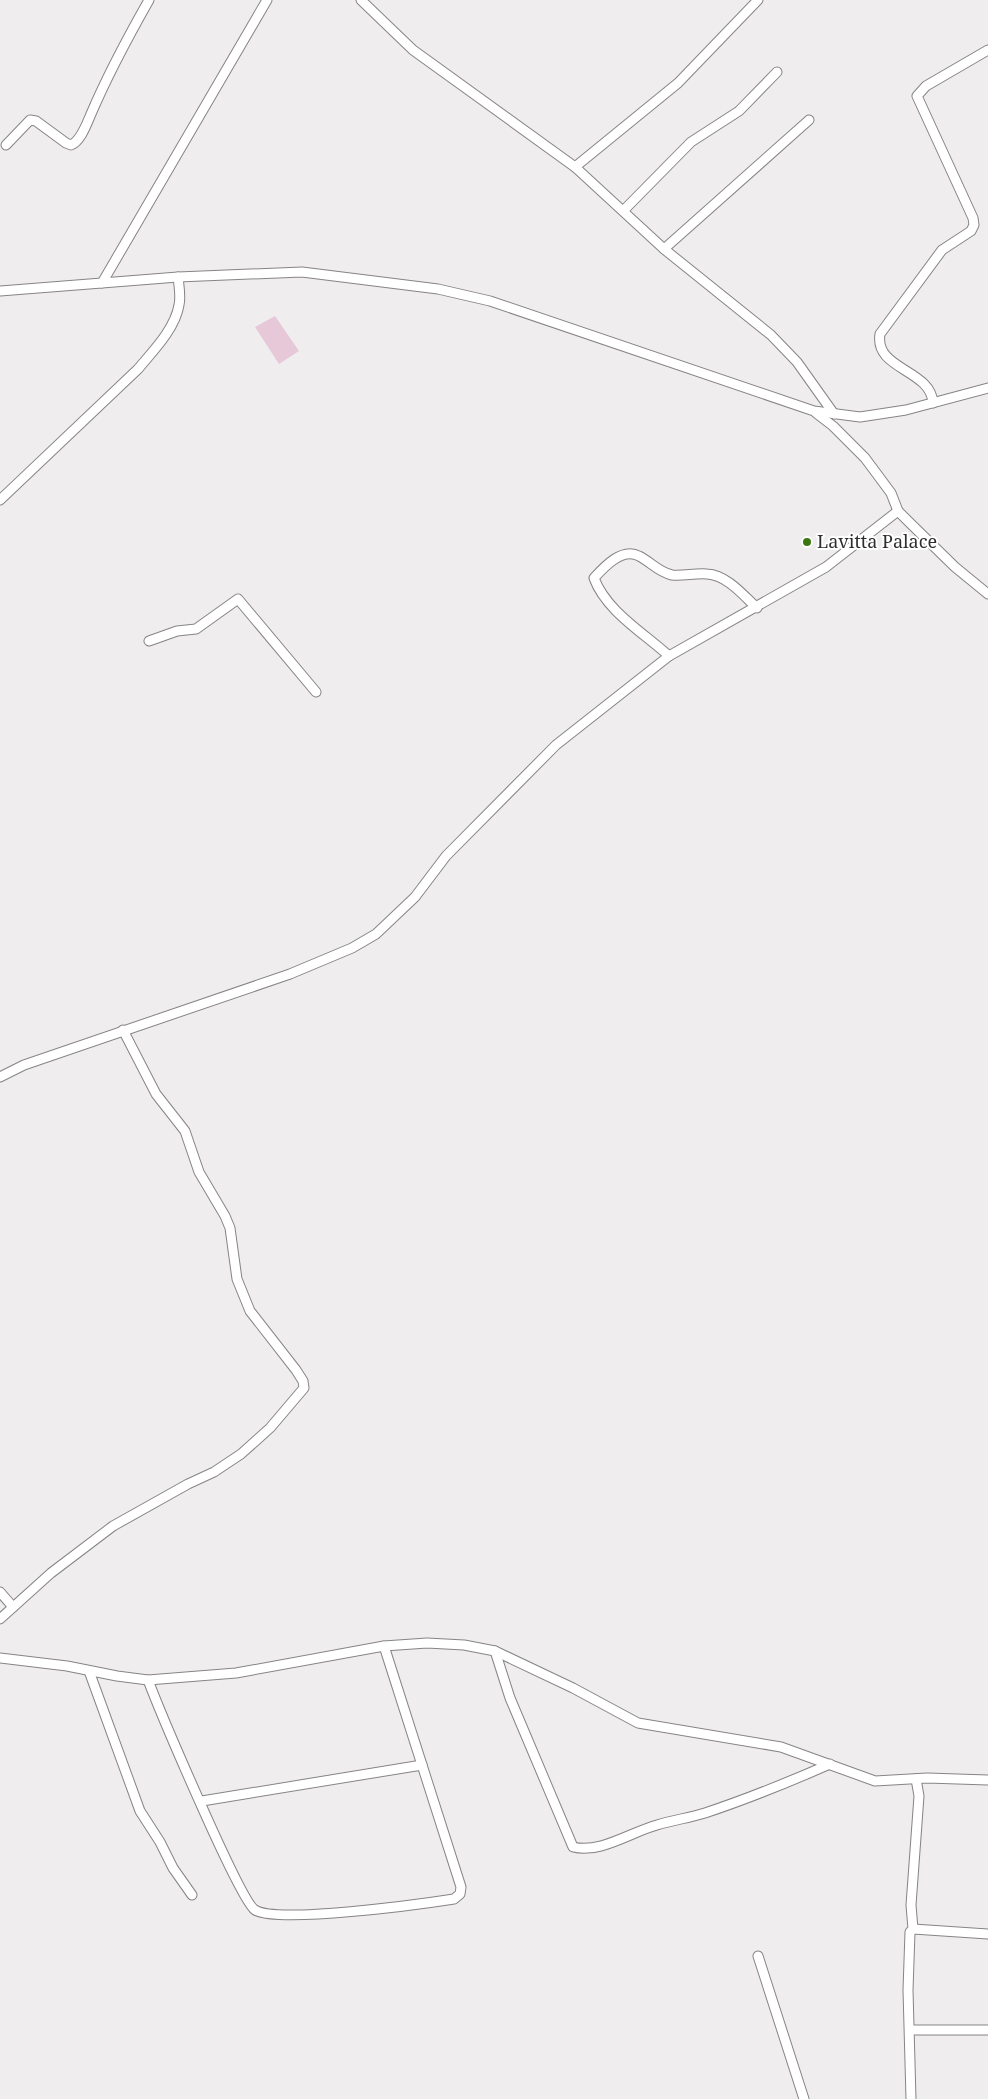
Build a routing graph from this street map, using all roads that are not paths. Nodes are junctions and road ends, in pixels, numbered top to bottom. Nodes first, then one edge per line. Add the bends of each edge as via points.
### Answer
1 (149, 0) edge
2 (267, 0) edge
3 (361, 0) edge
4 (758, 0) edge
5 (988, 50) edge
6 (777, 72) dead end
7 (809, 120) dead end
8 (6, 145) dead end
9 (575, 167) junction
10 (624, 210) junction
11 (664, 249) junction
12 (178, 277) junction
13 (102, 283) junction
14 (0, 291) edge
15 (988, 388) edge
16 (933, 402) junction
17 (814, 411) junction
18 (834, 414) junction
19 (0, 500) edge
20 (898, 511) junction
21 (988, 594) edge
22 (757, 608) junction
23 (149, 641) dead end
24 (669, 656) junction
25 (316, 692) dead end
26 (123, 1030) junction
27 (0, 1077) edge
28 (0, 1592) edge
29 (12, 1607) junction
30 (0, 1619) edge
31 (384, 1646) junction
32 (495, 1651) junction
33 (0, 1658) edge
34 (89, 1671) junction
35 (148, 1680) junction
36 (830, 1764) junction
37 (422, 1765) junction
38 (916, 1779) junction
39 (988, 1780) edge
40 (202, 1801) junction
41 (192, 1895) dead end
42 (913, 1929) junction
43 (988, 1934) edge
44 (758, 1956) dead end
45 (910, 2030) junction
46 (988, 2030) edge
47 (804, 2099) edge
48 (911, 2099) edge

1 - 8 street via 76,142 66,143 34,120 26,123
2 - 13 street
3 - 9 street via 414,50
4 - 9 street via 678,83
5 - 16 street via 926,86 917,96 974,218 974,225 971,231 942,250 880,334 879,348 926,384 933,394
6 - 10 street via 739,111 691,142
7 - 11 street
9 - 10 street
10 - 11 street
11 - 18 street via 771,335 797,362
12 - 13 street
12 - 17 street via 302,272 438,289 490,301
12 - 19 street via 180,305 158,345 138,369
13 - 14 street
15 - 16 street
16 - 18 street via 860,417
17 - 18 street
17 - 20 street via 865,458 891,493
20 - 21 street via 955,567
20 - 22 street via 826,567
22 - 24 street
22 - 24 street via 729,582 717,576 672,574 660,571 638,555 621,555 594,578 597,587 623,617
23 - 25 street via 177,631 196,629 238,599
24 - 26 street via 556,745 446,856 415,897 376,934 352,948 290,974
26 - 27 street via 24,1065
26 - 29 street via 156,1094 184,1132 199,1172 225,1216 230,1228 237,1279 250,1311 296,1370 304,1388 270,1428 241,1454 113,1526
28 - 29 street
29 - 30 street
31 - 32 street via 427,1643
31 - 35 street via 236,1673
31 - 37 street
32 - 36 street via 638,1723 692,1734 753,1741
32 - 36 street via 510,1698 573,1847 582,1850 595,1848 656,1825 703,1814 776,1788
33 - 34 street
34 - 35 street
34 - 41 street via 140,1811
35 - 40 street
36 - 38 street via 875,1781
37 - 40 street
37 - 40 street via 461,1887 460,1894 454,1899 289,1916 260,1912 249,1904
38 - 39 street via 954,1777
38 - 42 street via 919,1796 911,1906
42 - 43 street
42 - 45 street via 910,1932 908,1990
44 - 47 street
45 - 46 street
45 - 48 street

